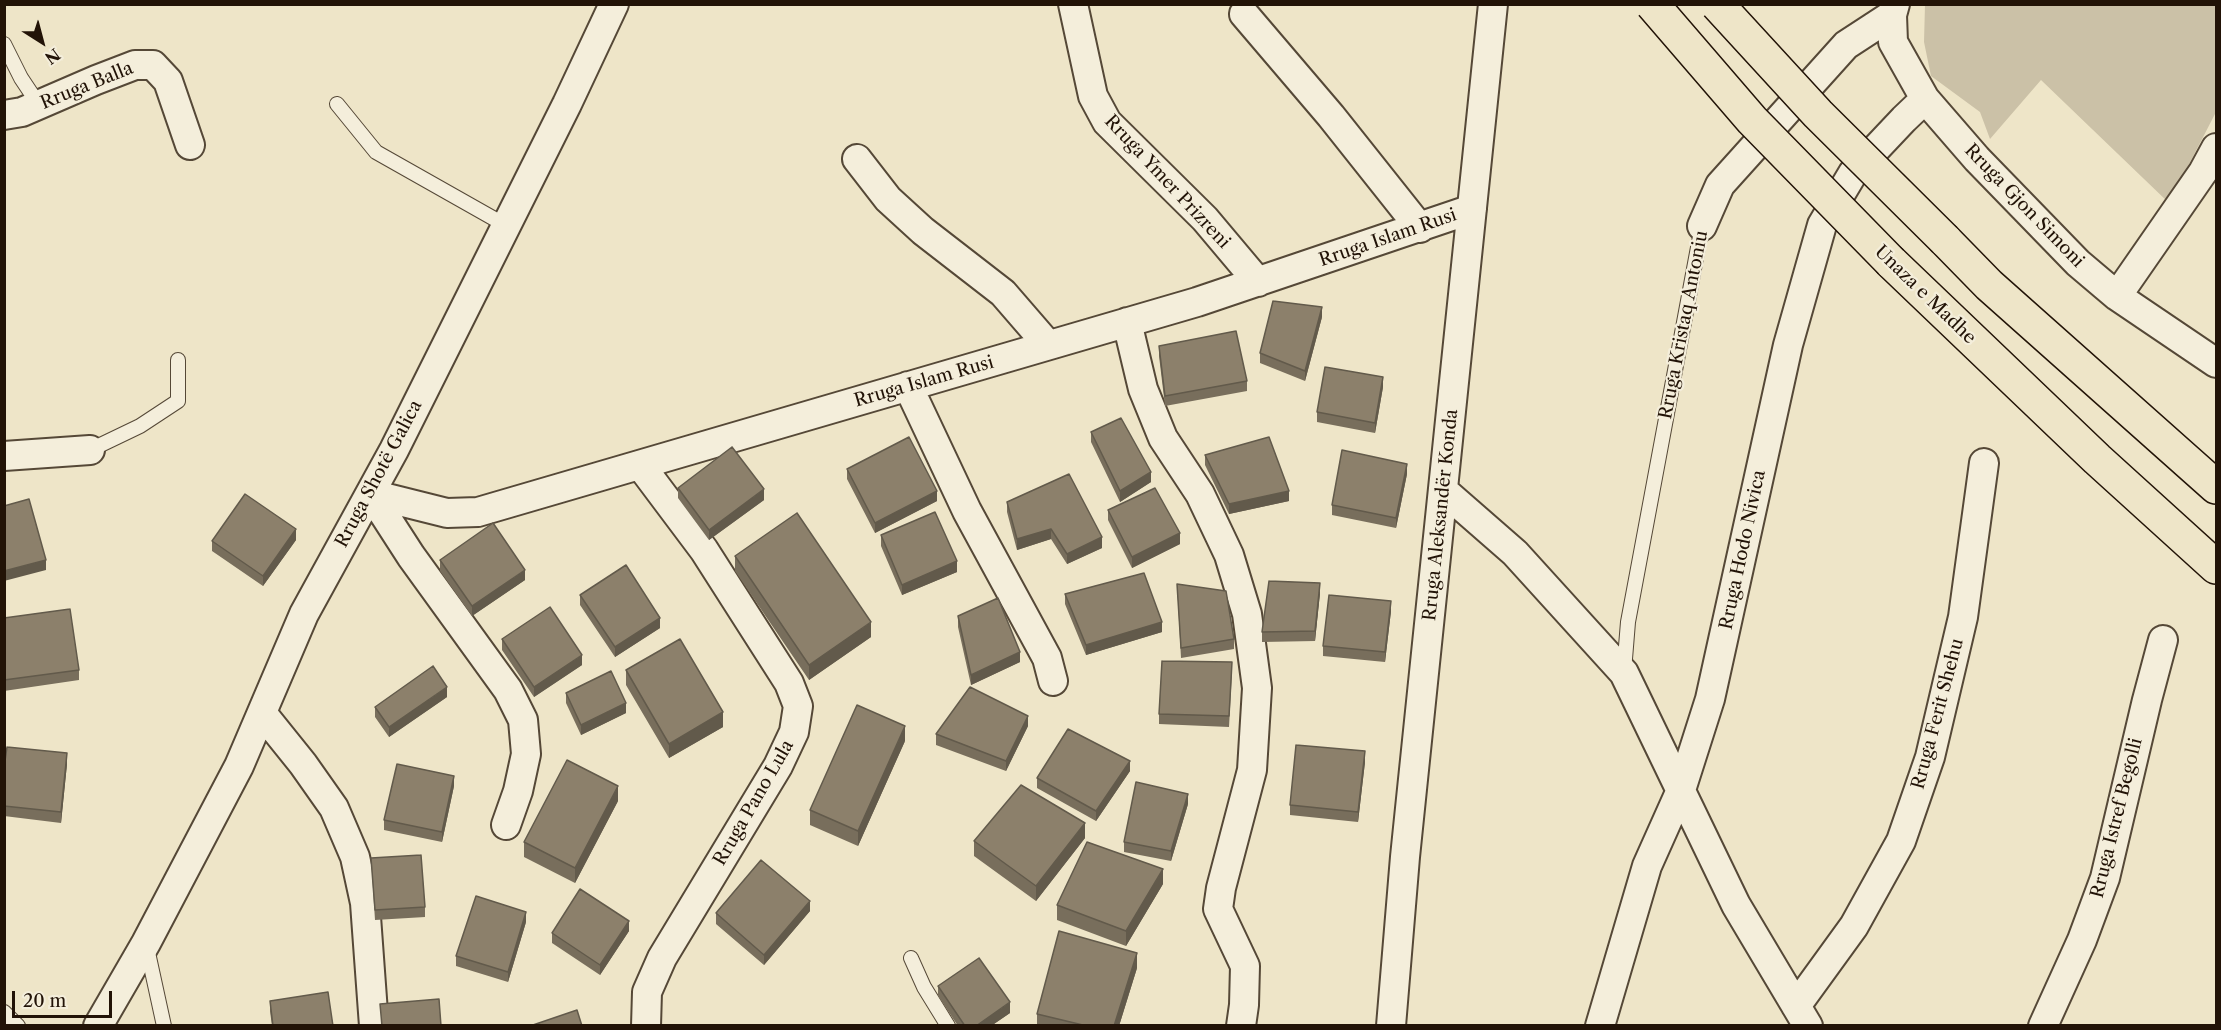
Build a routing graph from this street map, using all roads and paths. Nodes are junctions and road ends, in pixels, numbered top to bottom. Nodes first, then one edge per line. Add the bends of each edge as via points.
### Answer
1 (614, 4) edge
2 (1072, 4) edge
3 (1493, 4) edge
4 (1652, 4) edge
5 (1717, 4) edge
6 (1893, 10) edge
7 (1244, 14) dead end
8 (4, 44) edge
9 (1925, 99) junction
10 (337, 104) dead end
11 (39, 105) junction
12 (4, 115) edge
13 (190, 145) dead end
14 (2217, 148) edge
15 (857, 159) dead end
16 (1472, 209) junction
17 (507, 226) junction
18 (1702, 226) joint
19 (1420, 228) junction
20 (1258, 282) junction
21 (2117, 296) junction
22 (1127, 322) junction
23 (1048, 345) junction
24 (178, 360) dead end
25 (2217, 363) edge
26 (908, 386) junction
27 (90, 450) joint
28 (4, 456) edge
29 (1984, 463) dead end
30 (641, 466) junction
31 (2217, 487) edge
32 (1444, 491) junction
33 (371, 494) junction
34 (2217, 567) edge
35 (2163, 640) dead end
36 (1624, 673) junction
37 (1053, 681) dead end
38 (262, 714) junction
39 (1681, 790) junction
40 (506, 825) dead end
41 (146, 943) junction
42 (911, 958) dead end
43 (4, 1012) edge
44 (1802, 1016) edge
45 (18, 1026) edge
46 (98, 1026) edge
47 (164, 1026) edge
48 (374, 1026) edge
49 (646, 1026) edge
50 (948, 1026) edge
51 (1241, 1026) edge
52 (1391, 1026) edge
53 (1600, 1026) edge
54 (2043, 1026) edge

1 - 17 street, Rruga Shotë Galica
2 - 20 street, Rruga Ymer Prizreni via 1093,96 1107,122 1205,219
3 - 16 street, Rruga Aleksandër Konda
4 - 34 highway, Unaza e Madhe, bridge via 1752,120 1891,262 2088,451
5 - 31 highway, bridge via 1818,114 1989,285
6 - 9 street, Rruga Gjon Simoni via 1893,42
6 - 18 street, Rruga Kristaq Antoniu via 1846,45 1720,186
7 - 19 street
8 - 11 lane
9 - 21 street, Rruga Gjon Simoni via 2035,220
9 - 39 street, Rruga Hodo Nivica via 1853,173 1822,225 1788,345 1710,699
10 - 17 lane via 376,152
11 - 12 street, Rruga Balla
11 - 13 street, Rruga Balla via 135,65 153,65 168,81
14 - 21 street
15 - 23 street via 888,199 1003,293
16 - 19 street, Rruga Islam Rusi
16 - 32 street, Rruga Aleksandër Konda
17 - 33 street, Rruga Shotë Galica
18 - 36 lane, Rruga Kristaq Antoniu via 1628,622
19 - 20 street, Rruga Islam Rusi
20 - 22 street, Rruga Islam Rusi
21 - 25 street, Rruga Gjon Simoni
22 - 23 street, Rruga Islam Rusi
22 - 51 street via 1143,388 1163,438 1200,494 1229,555 1247,614 1257,688 1252,770 1218,909 1245,966
23 - 26 street, Rruga Islam Rusi
24 - 27 lane via 178,401 140,426
26 - 30 street, Rruga Islam Rusi
26 - 37 street via 967,511 1047,658
27 - 28 street
29 - 44 street, Rruga Ferit Shehu via 1963,617 1930,757 1901,841
30 - 33 street, Rruga Islam Rusi via 478,512 447,513
30 - 49 street, Rruga Pano Lula via 704,550 789,683 798,706 794,732 778,766 662,958 647,992
32 - 36 street via 1515,553
32 - 52 street, Rruga Aleksandër Konda
33 - 38 street, Rruga Shotë Galica via 303,614
33 - 40 street via 508,690 523,720 526,754
35 - 54 street, Rruga Istref Begolli via 2105,878
36 - 39 street
38 - 41 street, Rruga Shotë Galica
38 - 48 street via 334,808 355,857 365,903
39 - 44 street via 1736,905
39 - 53 street, Rruga Hodo Nivica via 1647,866
41 - 46 street, Rruga Shotë Galica
41 - 47 lane
42 - 50 lane
43 - 45 lane

